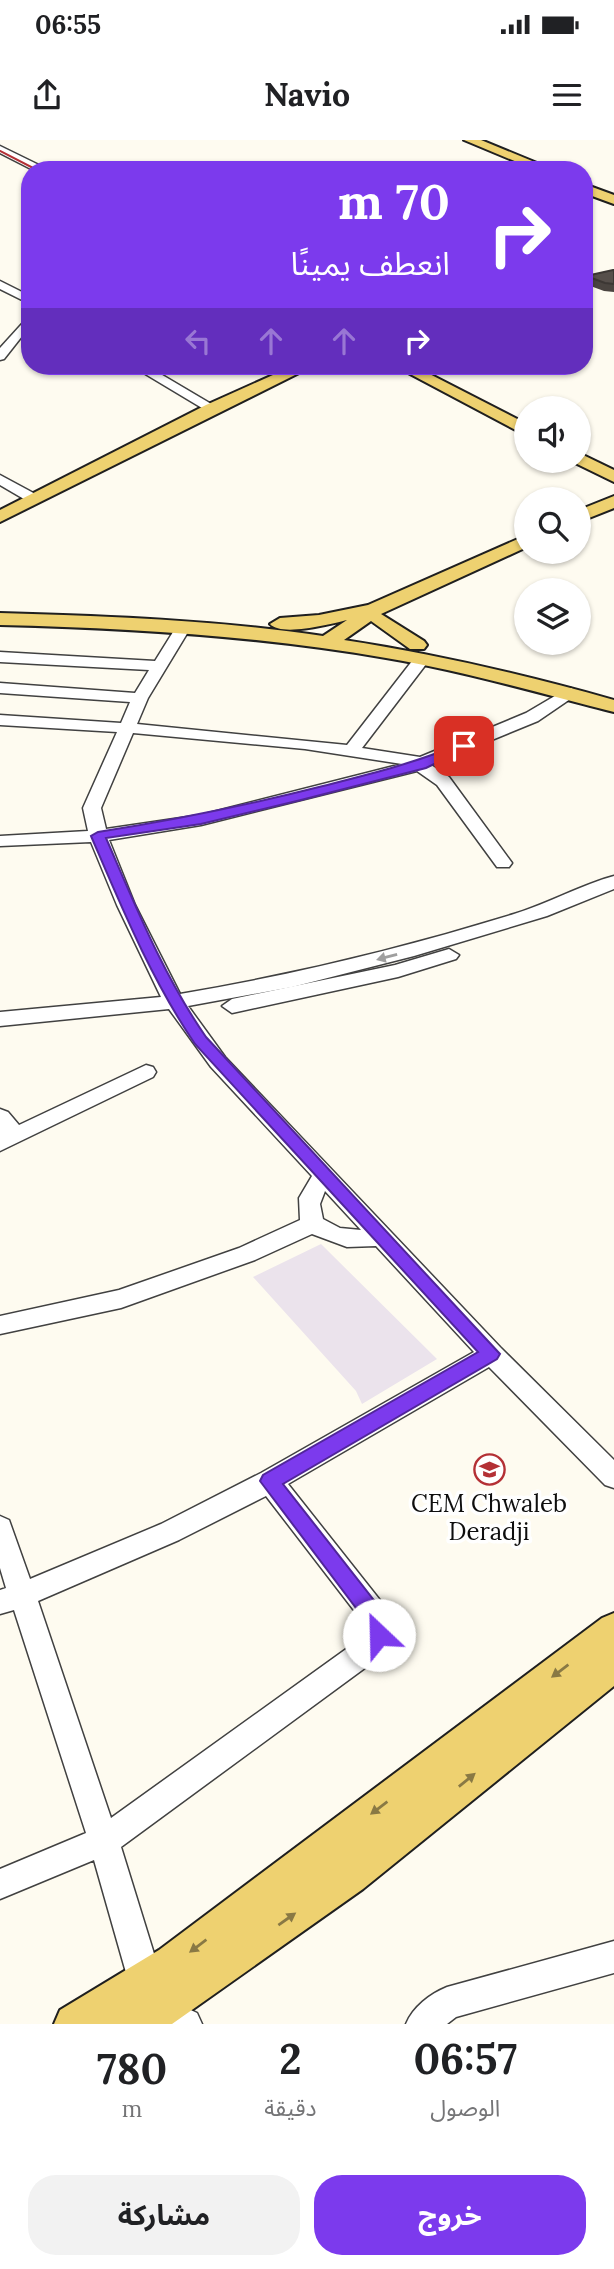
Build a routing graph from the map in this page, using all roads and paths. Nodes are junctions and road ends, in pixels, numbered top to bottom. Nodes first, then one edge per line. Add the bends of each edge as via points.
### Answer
1 (460, 140) edge
2 (470, 140) edge
3 (0, 149) edge
4 (23, 161) edge
5 (514, 161) edge
6 (525, 161) edge
7 (593, 189) edge
8 (614, 197) edge
9 (4, 286) edge
10 (21, 296) edge
11 (21, 332) edge
12 (0, 356) edge
13 (154, 375) edge
14 (274, 375) edge
15 (284, 375) edge
16 (420, 375) edge
17 (437, 375) edge
18 (209, 407) junction
19 (514, 414) edge
20 (514, 424) edge
21 (591, 454) edge
22 (591, 465) edge
23 (614, 466) edge
24 (614, 477) edge
25 (0, 479) edge
26 (30, 498) junction
27 (614, 501) edge
28 (0, 509) edge
29 (591, 512) edge
30 (614, 512) edge
31 (0, 517) edge
32 (591, 523) edge
33 (514, 550) edge
34 (0, 610) edge
35 (380, 612) junction
36 (0, 619) edge
37 (269, 624) junction
38 (183, 627) junction
39 (345, 639) junction
40 (419, 652) junction
41 (0, 657) edge
42 (160, 666) junction
43 (0, 688) edge
44 (614, 692) edge
45 (571, 693) junction
46 (140, 698) junction
47 (614, 706) edge
48 (0, 720) edge
49 (128, 727) junction
50 (352, 750) junction
51 (422, 765) junction
52 (98, 836) junction
53 (0, 841) edge
54 (503, 863) dead end
55 (614, 882) edge
56 (614, 897) edge
57 (178, 1009) junction
58 (0, 1019) edge
59 (0, 1030) edge
60 (146, 1072) dead end
61 (0, 1117) edge
62 (8, 1140) edge
63 (326, 1176) junction
64 (313, 1224) junction
65 (383, 1236) junction
66 (0, 1325) edge
67 (491, 1354) junction
68 (614, 1476) edge
69 (270, 1481) junction
70 (0, 1528) edge
71 (11, 1599) edge
72 (614, 1629) edge
73 (614, 1664) edge
74 (104, 1841) junction
75 (0, 1884) edge
76 (614, 1956) edge
77 (154, 2010) edge
78 (74, 2024) edge
79 (422, 2024) edge

1 - 5 main road
2 - 6 main road
3 - 4 street
7 - 8 main road
9 - 10 street
11 - 12 street
13 - 18 street
14 - 18 main road
15 - 18 main road
16 - 20 main road
17 - 19 main road
18 - 26 main road
21 - 23 main road
22 - 24 main road
25 - 26 street
26 - 28 main road
26 - 31 main road
27 - 29 main road
30 - 32 main road
33 - 35 main road
34 - 37 main road
35 - 37 main road
35 - 39 main road
35 - 40 main road
36 - 38 main road
37 - 39 main road
38 - 39 main road
38 - 42 street
39 - 40 main road
40 - 44 main road via 489,659
40 - 45 main road
40 - 50 street
41 - 42 street
42 - 46 street
43 - 46 street
45 - 47 main road
45 - 51 street via 532,717
46 - 49 street
48 - 49 street
49 - 50 street
49 - 52 street via 93,798 92,819
50 - 51 street
51 - 52 street via 201,820
51 - 54 street via 459,800
52 - 53 street
52 - 57 street via 126,905
55 -> 57 street via 548,910 421,948
56 - 57 street via 398,971
57 - 58 street
57 - 59 street
57 - 63 street via 218,1062
60 - 62 street
61 - 62 street
63 - 64 street via 307,1200
63 - 65 street
64 - 65 street via 342,1239
64 - 66 street via 247,1254 134,1295
65 - 67 street
67 - 68 street
67 - 69 street
69 - 71 street via 170,1532
69 - 74 street via 373,1613 379,1635 359,1657
70 - 71 street
71 - 74 street
72 -> 77 main road via 185,1956
77 -> 73 main road via 349,1875
74 - 75 street
74 - 77 street
76 - 79 street via 447,2003
77 - 78 main road

